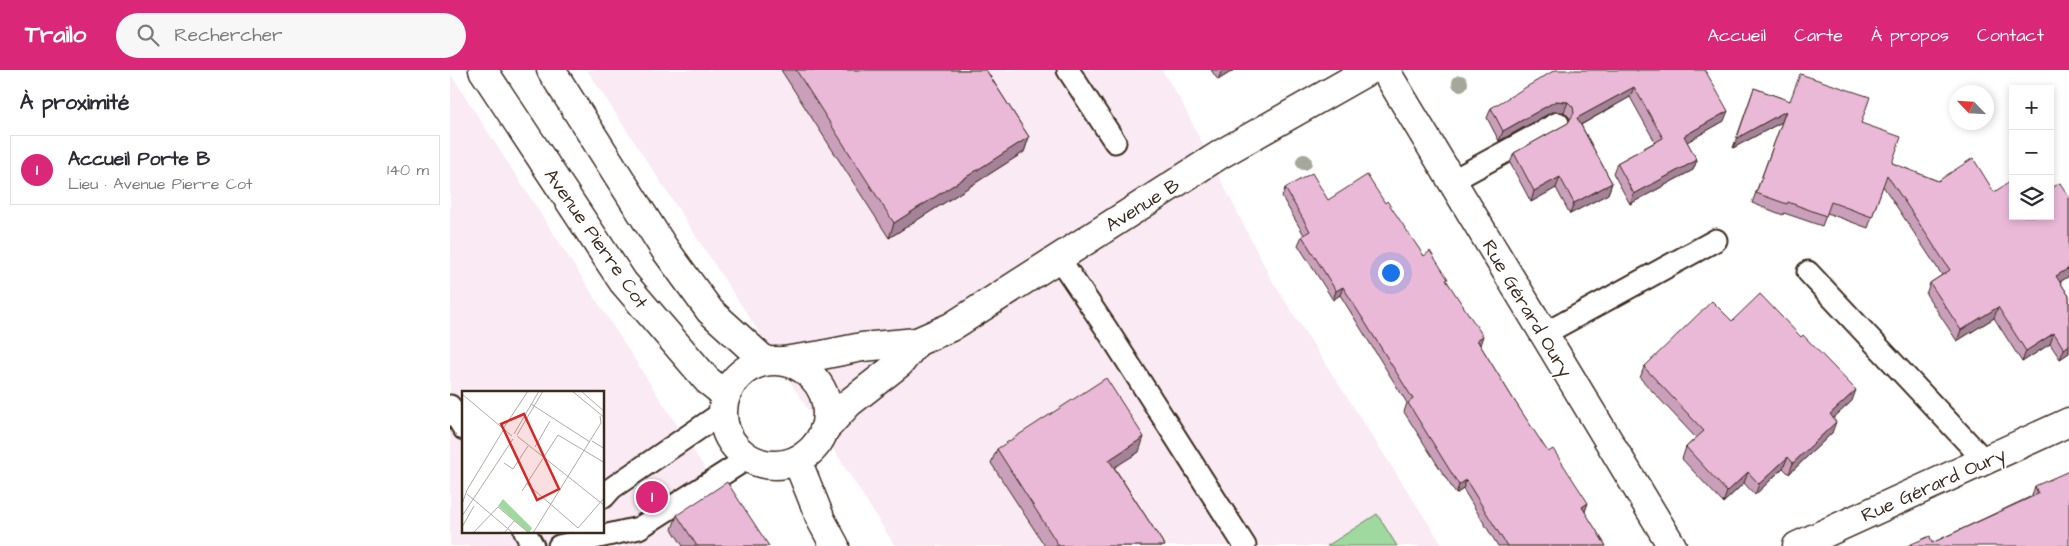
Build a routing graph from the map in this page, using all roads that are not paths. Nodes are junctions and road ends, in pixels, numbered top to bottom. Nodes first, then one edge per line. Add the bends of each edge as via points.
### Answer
1 (483, 70) edge
2 (551, 70) edge
3 (1068, 70) edge
4 (1369, 70) edge
5 (1385, 70) edge
6 (1558, 123) dead end
7 (1115, 142) dead end
8 (1452, 181) junction
9 (1716, 240) dead end
10 (1058, 257) junction
11 (1808, 272) dead end
12 (1544, 334) junction
13 (917, 342) junction
14 (774, 361) junction
15 (724, 404) junction
16 (450, 406) edge
17 (2069, 422) edge
18 (462, 426) edge
19 (824, 430) junction
20 (748, 458) junction
21 (797, 460) junction
22 (1985, 460) junction
23 (605, 496) edge
24 (526, 534) edge
25 (569, 534) edge
26 (533, 546) edge
27 (559, 546) edge
28 (834, 546) edge
29 (1246, 546) edge
30 (1672, 546) edge
31 (1797, 546) edge

1 - 15 street, Avenue Pierre Cot via 623,282
2 - 14 street via 664,248 710,311
3 - 7 lane
4 - 10 street, Avenue B via 1221,154
5 - 8 street, Rue Gérard Oury
6 - 8 lane
8 - 12 street, Rue Gérard Oury
9 - 12 lane
10 - 13 street, Avenue B via 951,327
10 - 29 lane
11 - 22 lane
12 - 30 street, Rue Gérard Oury
13 - 14 street, Avenue B via 862,346
13 - 19 street, Avenue B via 900,364 849,403
14 - 15 street via 748,368 735,380
14 - 19 street via 798,365 822,389 827,405
15 - 20 street via 726,430 734,446
15 - 23 lane
16 - 18 lane
17 - 22 street, Rue Gérard Oury
19 - 21 street via 811,450
20 - 21 street via 764,464 781,465
20 - 27 lane via 640,528
21 - 28 street
22 - 31 street, Rue Gérard Oury
24 - 26 lane
25 - 27 lane

